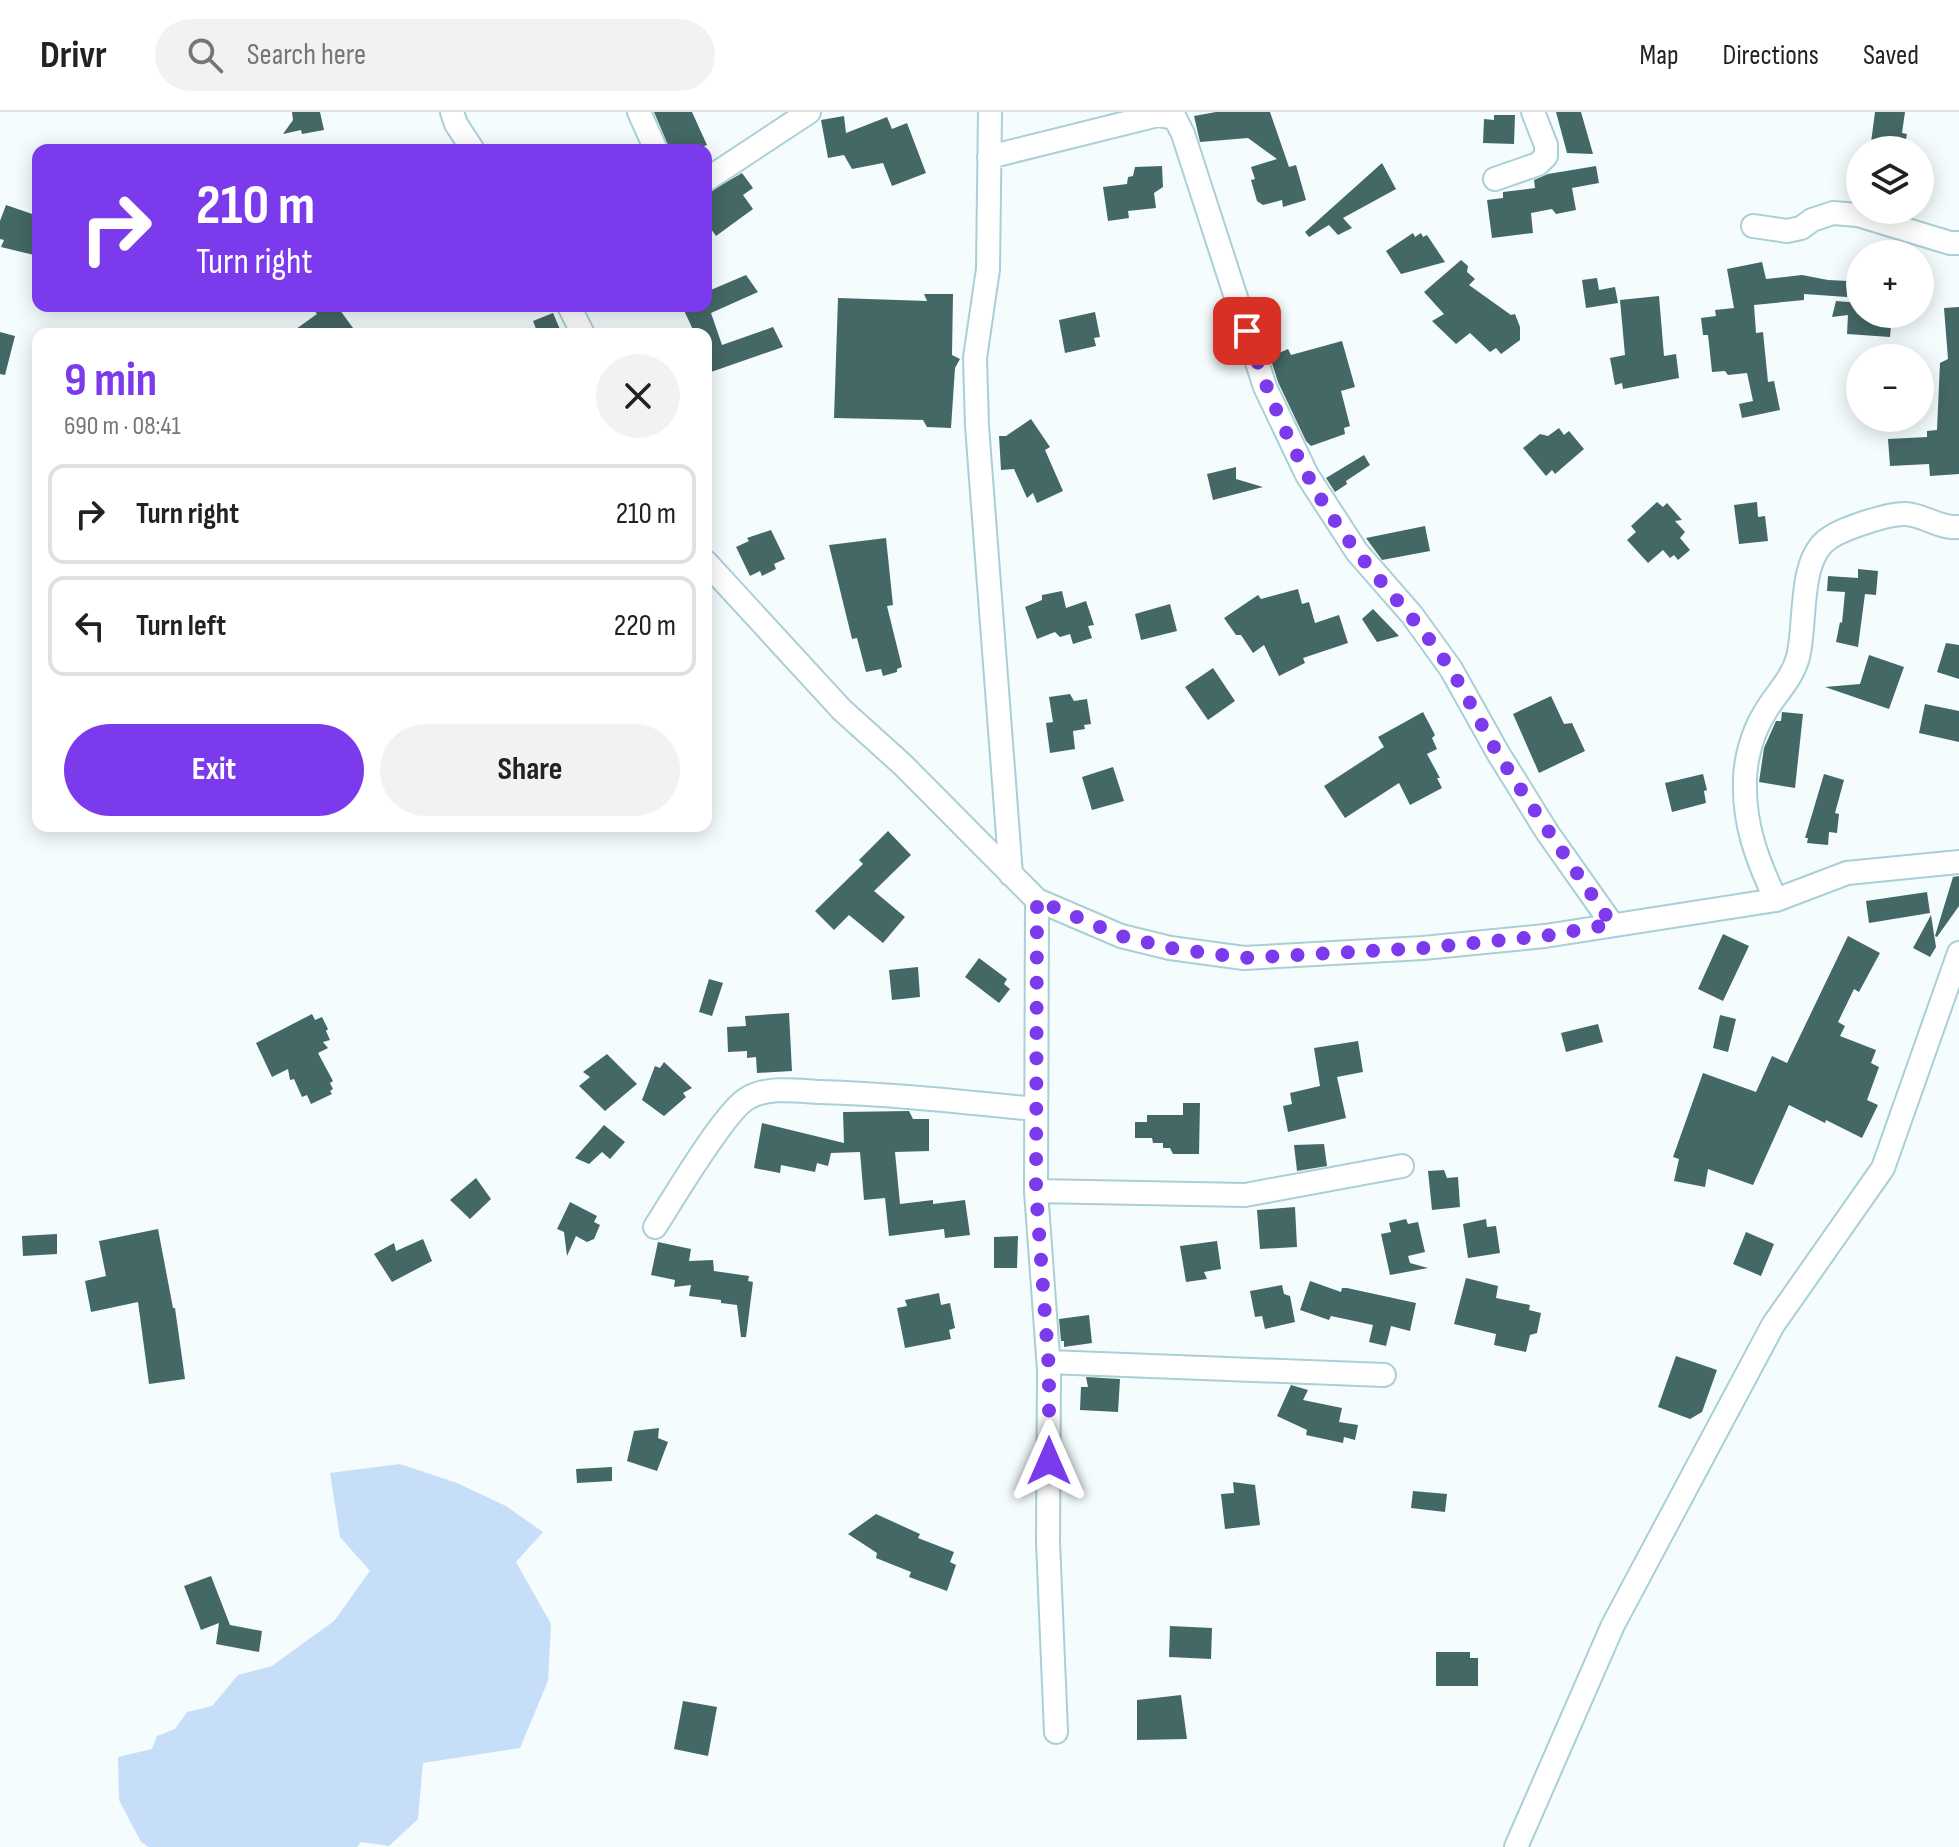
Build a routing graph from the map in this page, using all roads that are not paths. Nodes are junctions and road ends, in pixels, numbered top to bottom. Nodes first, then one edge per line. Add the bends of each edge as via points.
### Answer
1 (452, 112) edge
2 (639, 112) edge
3 (809, 112) edge
4 (990, 112) edge
5 (1533, 112) edge
6 (469, 144) edge
7 (653, 144) edge
8 (989, 157) junction
9 (712, 176) edge
10 (1495, 179) dead end
11 (1753, 226) dead end
12 (1959, 243) edge
13 (1959, 527) edge
14 (712, 569) edge
15 (1959, 862) edge
16 (1011, 875) junction
17 (1037, 900) junction
18 (1776, 900) junction
19 (1612, 924) junction
20 (1959, 953) edge
21 (1035, 1109) junction
22 (1402, 1166) dead end
23 (1036, 1191) junction
24 (655, 1227) dead end
25 (1049, 1362) junction
26 (1384, 1375) dead end
27 (1056, 1732) dead end
28 (1516, 1847) edge

1 - 6 street
2 - 7 street
3 - 9 street
4 - 8 street
5 - 10 street via 1546,156 1538,164
8 - 16 street via 988,269 975,371
8 - 19 street via 1158,115 1175,118 1265,387 1307,475 1357,552 1451,669 1547,832
11 - 12 street via 1787,231 1833,213 1858,215
13 - 18 street via 1906,514 1830,537 1813,553 1798,659 1764,713 1745,775 1745,816 1754,852
14 - 16 street via 815,682
15 - 18 street via 1847,873
16 - 17 street
17 - 19 street via 1121,936 1244,958 1438,947
17 - 21 street
18 - 19 street
20 - 28 street via 1883,1168 1773,1325 1613,1625
21 - 23 street
21 - 24 street via 900,1096 762,1093 746,1099 728,1117
22 - 23 street via 1245,1195
23 - 25 street
25 - 26 street
25 - 27 street via 1048,1542

